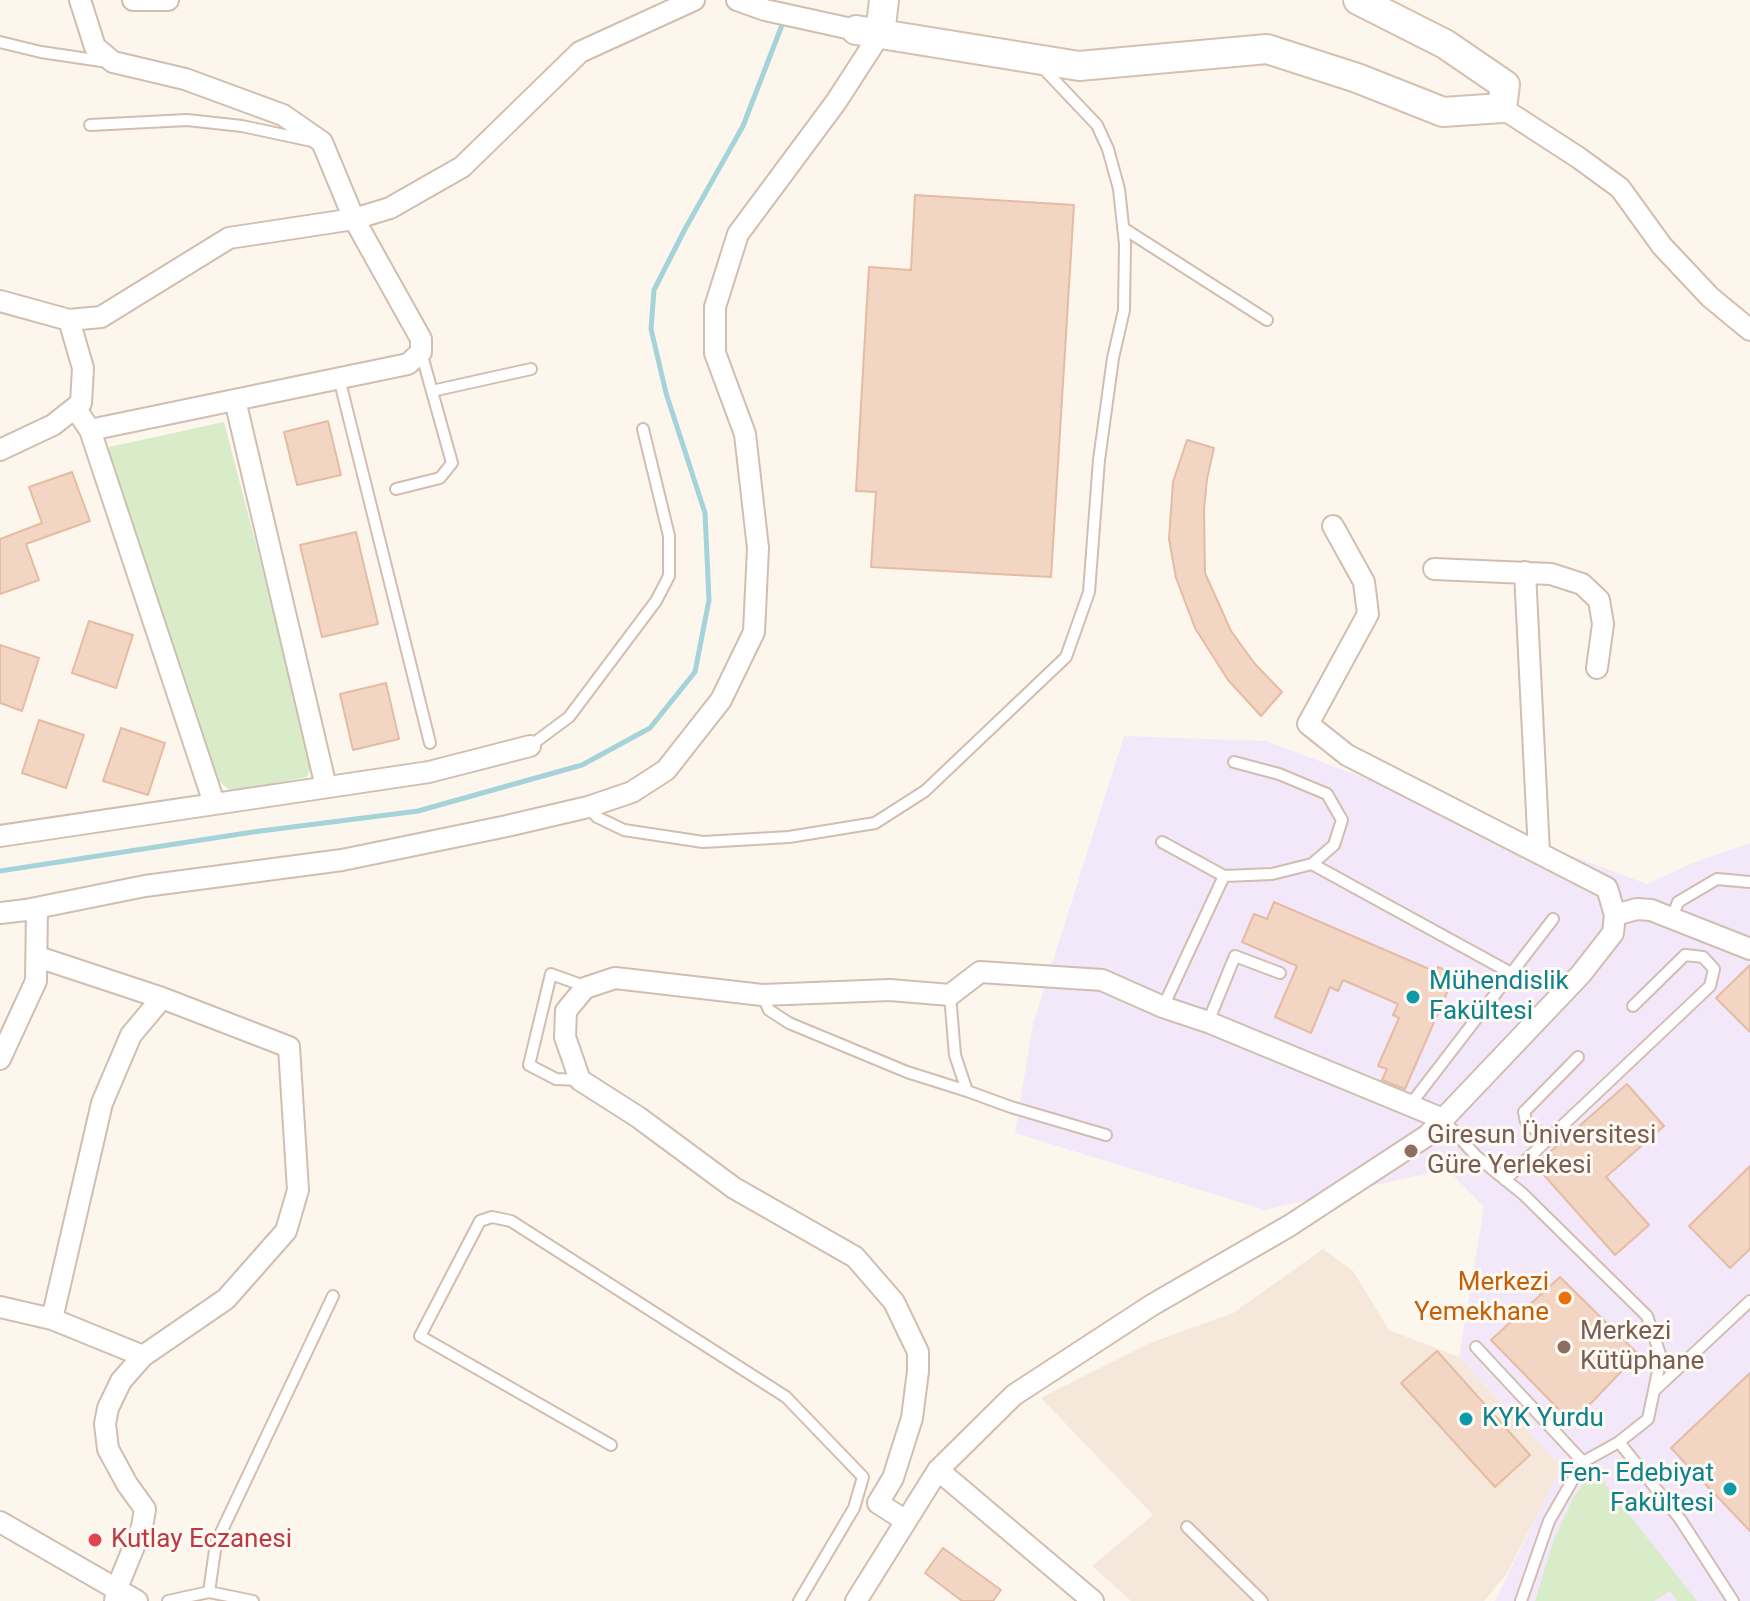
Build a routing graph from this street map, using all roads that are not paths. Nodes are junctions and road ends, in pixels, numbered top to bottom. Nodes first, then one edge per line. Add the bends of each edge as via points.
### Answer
1 (80, 0) edge
2 (133, 0) edge
3 (168, 0) edge
4 (694, 0) edge
5 (737, 0) edge
6 (884, 0) edge
7 (1358, 0) edge
8 (868, 32) junction
9 (0, 42) edge
10 (1032, 57) junction
11 (113, 62) junction
12 (1502, 108) junction
13 (90, 125) dead end
14 (322, 142) junction
15 (354, 219) junction
16 (1123, 228) junction
17 (0, 301) edge
18 (69, 320) junction
19 (1267, 320) dead end
20 (1750, 330) edge
21 (421, 352) junction
22 (531, 369) dead end
23 (339, 378) junction
24 (432, 391) junction
25 (235, 400) junction
26 (75, 408) junction
27 (643, 429) dead end
28 (90, 430) junction
29 (0, 450) edge
30 (396, 489) dead end
31 (1333, 526) dead end
32 (1434, 569) dead end
33 (1525, 572) junction
34 (1597, 668) dead end
35 (430, 743) dead end
36 (530, 746) joint
37 (1234, 762) dead end
38 (326, 787) junction
39 (214, 803) junction
40 (588, 807) junction
41 (0, 836) edge
42 (1162, 842) dead end
43 (1539, 853) junction
44 (1312, 864) junction
45 (1224, 876) junction
46 (1750, 882) edge
47 (37, 908) junction
48 (0, 913) edge
49 (1615, 915) junction
50 (1672, 918) junction
51 (1553, 919) dead end
52 (1750, 949) edge
53 (38, 957) junction
54 (1280, 973) dead end
55 (1511, 973) junction
56 (587, 987) junction
57 (762, 995) junction
58 (950, 995) junction
59 (162, 998) junction
60 (1633, 1006) dead end
61 (1163, 1007) junction
62 (1208, 1022) junction
63 (1578, 1057) dead end
64 (0, 1059) edge
65 (580, 1080) junction
66 (967, 1091) junction
67 (1410, 1105) junction
68 (1443, 1119) junction
69 (1106, 1135) dead end
70 (1547, 1139) junction
71 (1505, 1180) junction
72 (333, 1296) dead end
73 (1750, 1301) edge
74 (0, 1307) edge
75 (52, 1319) junction
76 (1476, 1347) dead end
77 (143, 1356) junction
78 (1654, 1390) junction
79 (1619, 1442) junction
80 (611, 1445) dead end
81 (1583, 1462) junction
82 (938, 1470) junction
83 (906, 1521) junction
84 (0, 1522) edge
85 (1187, 1527) dead end
86 (209, 1592) junction
87 (116, 1594) edge
88 (137, 1601) edge
89 (168, 1601) edge
90 (253, 1601) edge
91 (799, 1601) edge
92 (856, 1601) edge
93 (1093, 1601) edge
94 (1262, 1601) edge
95 (1521, 1601) edge
96 (1733, 1601) edge

1 - 11 street via 95,47
2 - 3 street
4 - 15 street via 580,52 462,167 390,208
5 - 8 street
6 - 8 street
7 - 12 street via 1445,44 1505,85
8 - 10 street
8 - 40 street via 836,102 738,234 715,307 715,353 745,434 758,548 754,632 721,700 666,770 632,792
9 - 11 lane
10 - 12 street via 1079,66 1267,49 1443,112
10 - 16 lane via 1097,125 1119,189
11 - 14 street via 185,79 283,115
12 - 20 street via 1620,188 1662,246
13 - 14 lane via 187,120
14 - 15 street
15 - 18 street via 229,238 101,317
15 - 21 street via 421,339
16 - 19 lane
16 - 40 lane via 1124,310 1099,460 1089,592 1066,657 925,791 875,823 789,837 703,842 624,830
17 - 18 street
18 - 26 street via 83,368 81,403
21 - 23 street via 408,364
21 - 24 lane
22 - 24 lane
23 - 25 street
23 - 35 lane
24 - 30 lane via 452,463 440,478
25 - 28 street
25 - 38 street
26 - 28 street
26 - 29 street via 53,425
27 - 36 lane via 669,536 669,576 569,717
28 - 39 street
31 - 43 street via 1364,582 1368,614 1308,724 1347,755
32 - 33 street
33 - 34 street via 1582,584 1599,600 1603,624
33 - 43 street
36 - 38 street via 429,772
37 - 44 lane via 1327,794 1342,820 1334,845
38 - 39 street
39 - 41 street
40 - 47 street via 342,860 145,886
42 - 45 lane
43 - 49 street via 1607,888
44 - 45 lane via 1272,874
44 - 55 lane
45 - 61 lane
46 - 50 lane via 1717,879 1678,902
47 - 48 street
47 - 53 street
49 - 50 street via 1637,909
49 - 68 street via 1613,933 1581,974
50 - 52 street
51 - 55 lane
53 - 59 street
53 - 64 street via 36,981
54 - 62 lane via 1235,956
55 - 67 lane
56 - 57 street via 615,978
56 - 65 street via 566,1011 565,1037
56 - 65 lane via 551,974 529,1065 556,1079
57 - 58 street via 890,990
57 - 66 lane via 769,1010 789,1023
58 - 61 street via 980,972 1102,980
58 - 66 lane via 955,1055
59 - 75 street via 131,1035 102,1103
59 - 77 street via 289,1047 298,1190 286,1231 226,1299
60 - 70 lane via 1685,955 1703,957 1714,969 1710,986
61 - 62 street
62 - 67 street
63 - 70 lane via 1524,1112 1526,1122
65 - 83 street via 734,1188 855,1257 894,1302 918,1352 918,1371 912,1418 893,1478 878,1503
66 - 69 lane
67 - 68 street
68 - 71 lane
68 - 82 street via 1428,1135 1289,1226 1152,1305 1014,1395
70 - 71 lane
71 - 78 lane via 1647,1316 1661,1357
72 - 86 lane via 216,1543
73 - 78 lane
74 - 75 street
75 - 77 street
76 - 81 lane
77 - 87 street via 121,1381 105,1424 108,1449 145,1509
78 - 79 lane via 1648,1419
79 - 81 lane
79 - 96 lane via 1680,1519
80 - 91 lane via 420,1336 480,1221 511,1221 786,1397 863,1477 854,1508
81 - 95 lane via 1549,1521
82 - 83 street
82 - 93 street
83 - 92 street
84 - 87 street
85 - 94 lane
86 - 89 lane
86 - 90 lane
87 - 88 street

